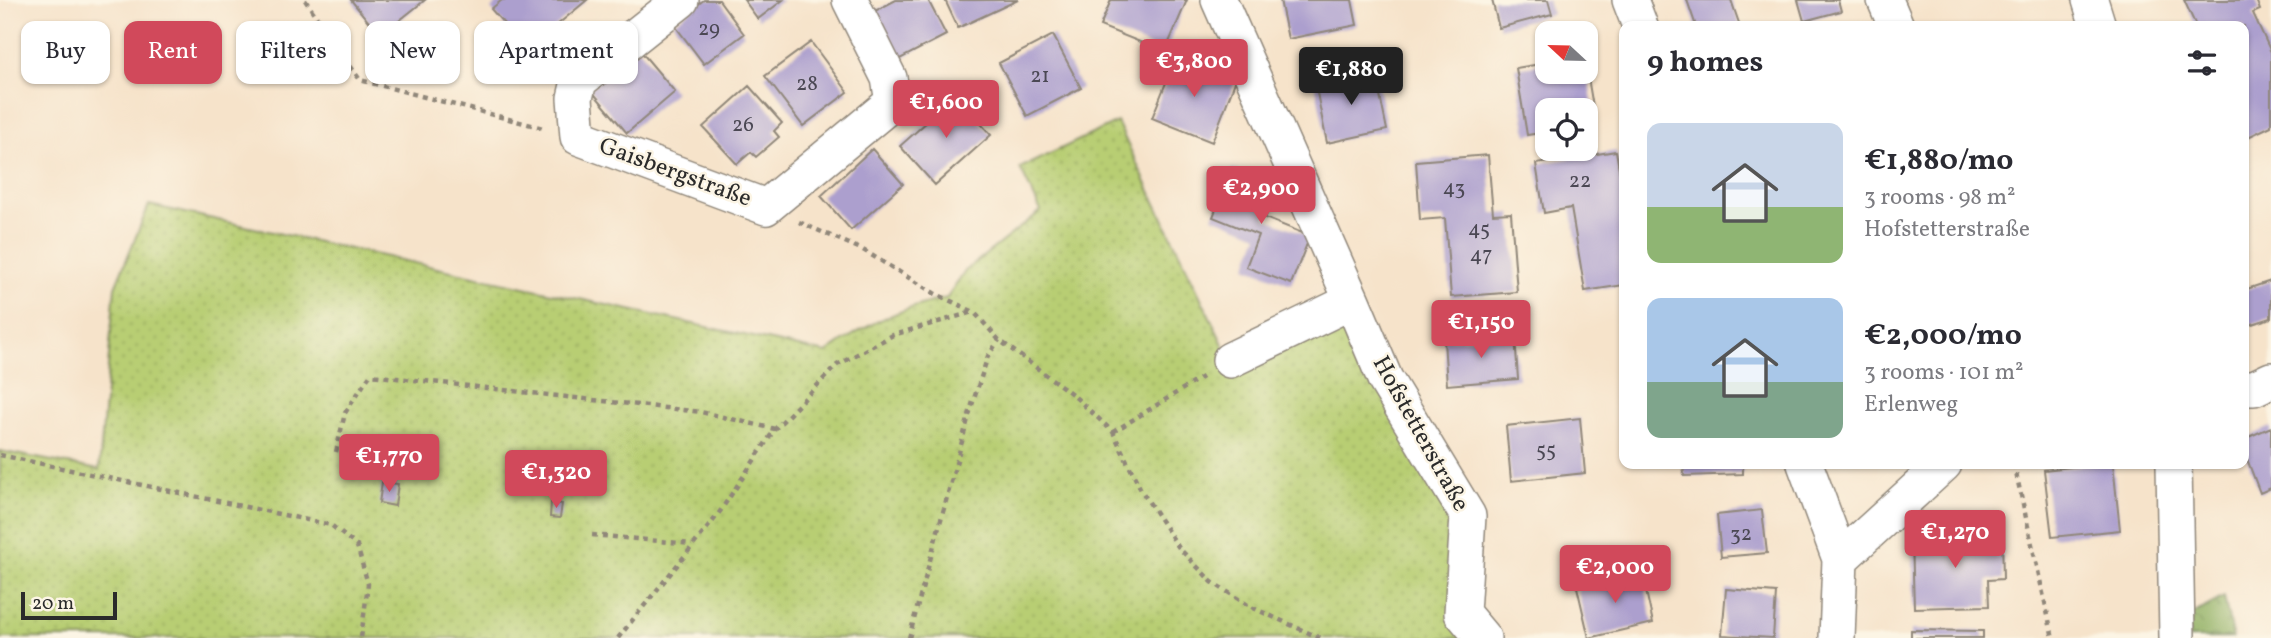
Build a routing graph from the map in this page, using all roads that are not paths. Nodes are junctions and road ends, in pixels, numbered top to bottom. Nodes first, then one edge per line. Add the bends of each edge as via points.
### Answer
1 (681, 0) edge
2 (850, 0) edge
3 (1219, 0) edge
4 (1630, 0) edge
5 (1885, 0) edge
6 (2090, 0) edge
7 (1638, 21) edge
8 (1894, 21) edge
9 (2096, 21) edge
10 (1352, 302) junction
11 (1230, 360) road end
12 (2271, 380) edge
13 (2249, 388) edge
14 (1807, 469) edge
15 (1935, 469) edge
16 (2174, 469) edge
17 (1840, 559) junction
18 (1473, 625) edge
19 (1837, 638) edge
20 (2177, 638) edge

1 - 2 street, Gaisbergstraße via 579,81 575,98 578,137 766,207 894,102 889,78
3 - 10 street, Hofstetterstraße
4 - 7 street
5 - 8 street
6 - 9 street
10 - 11 street
10 - 18 street, Hofstetterstraße via 1385,379 1468,516
12 - 13 street
14 - 17 street
15 - 17 street
16 - 20 street
17 - 19 street

